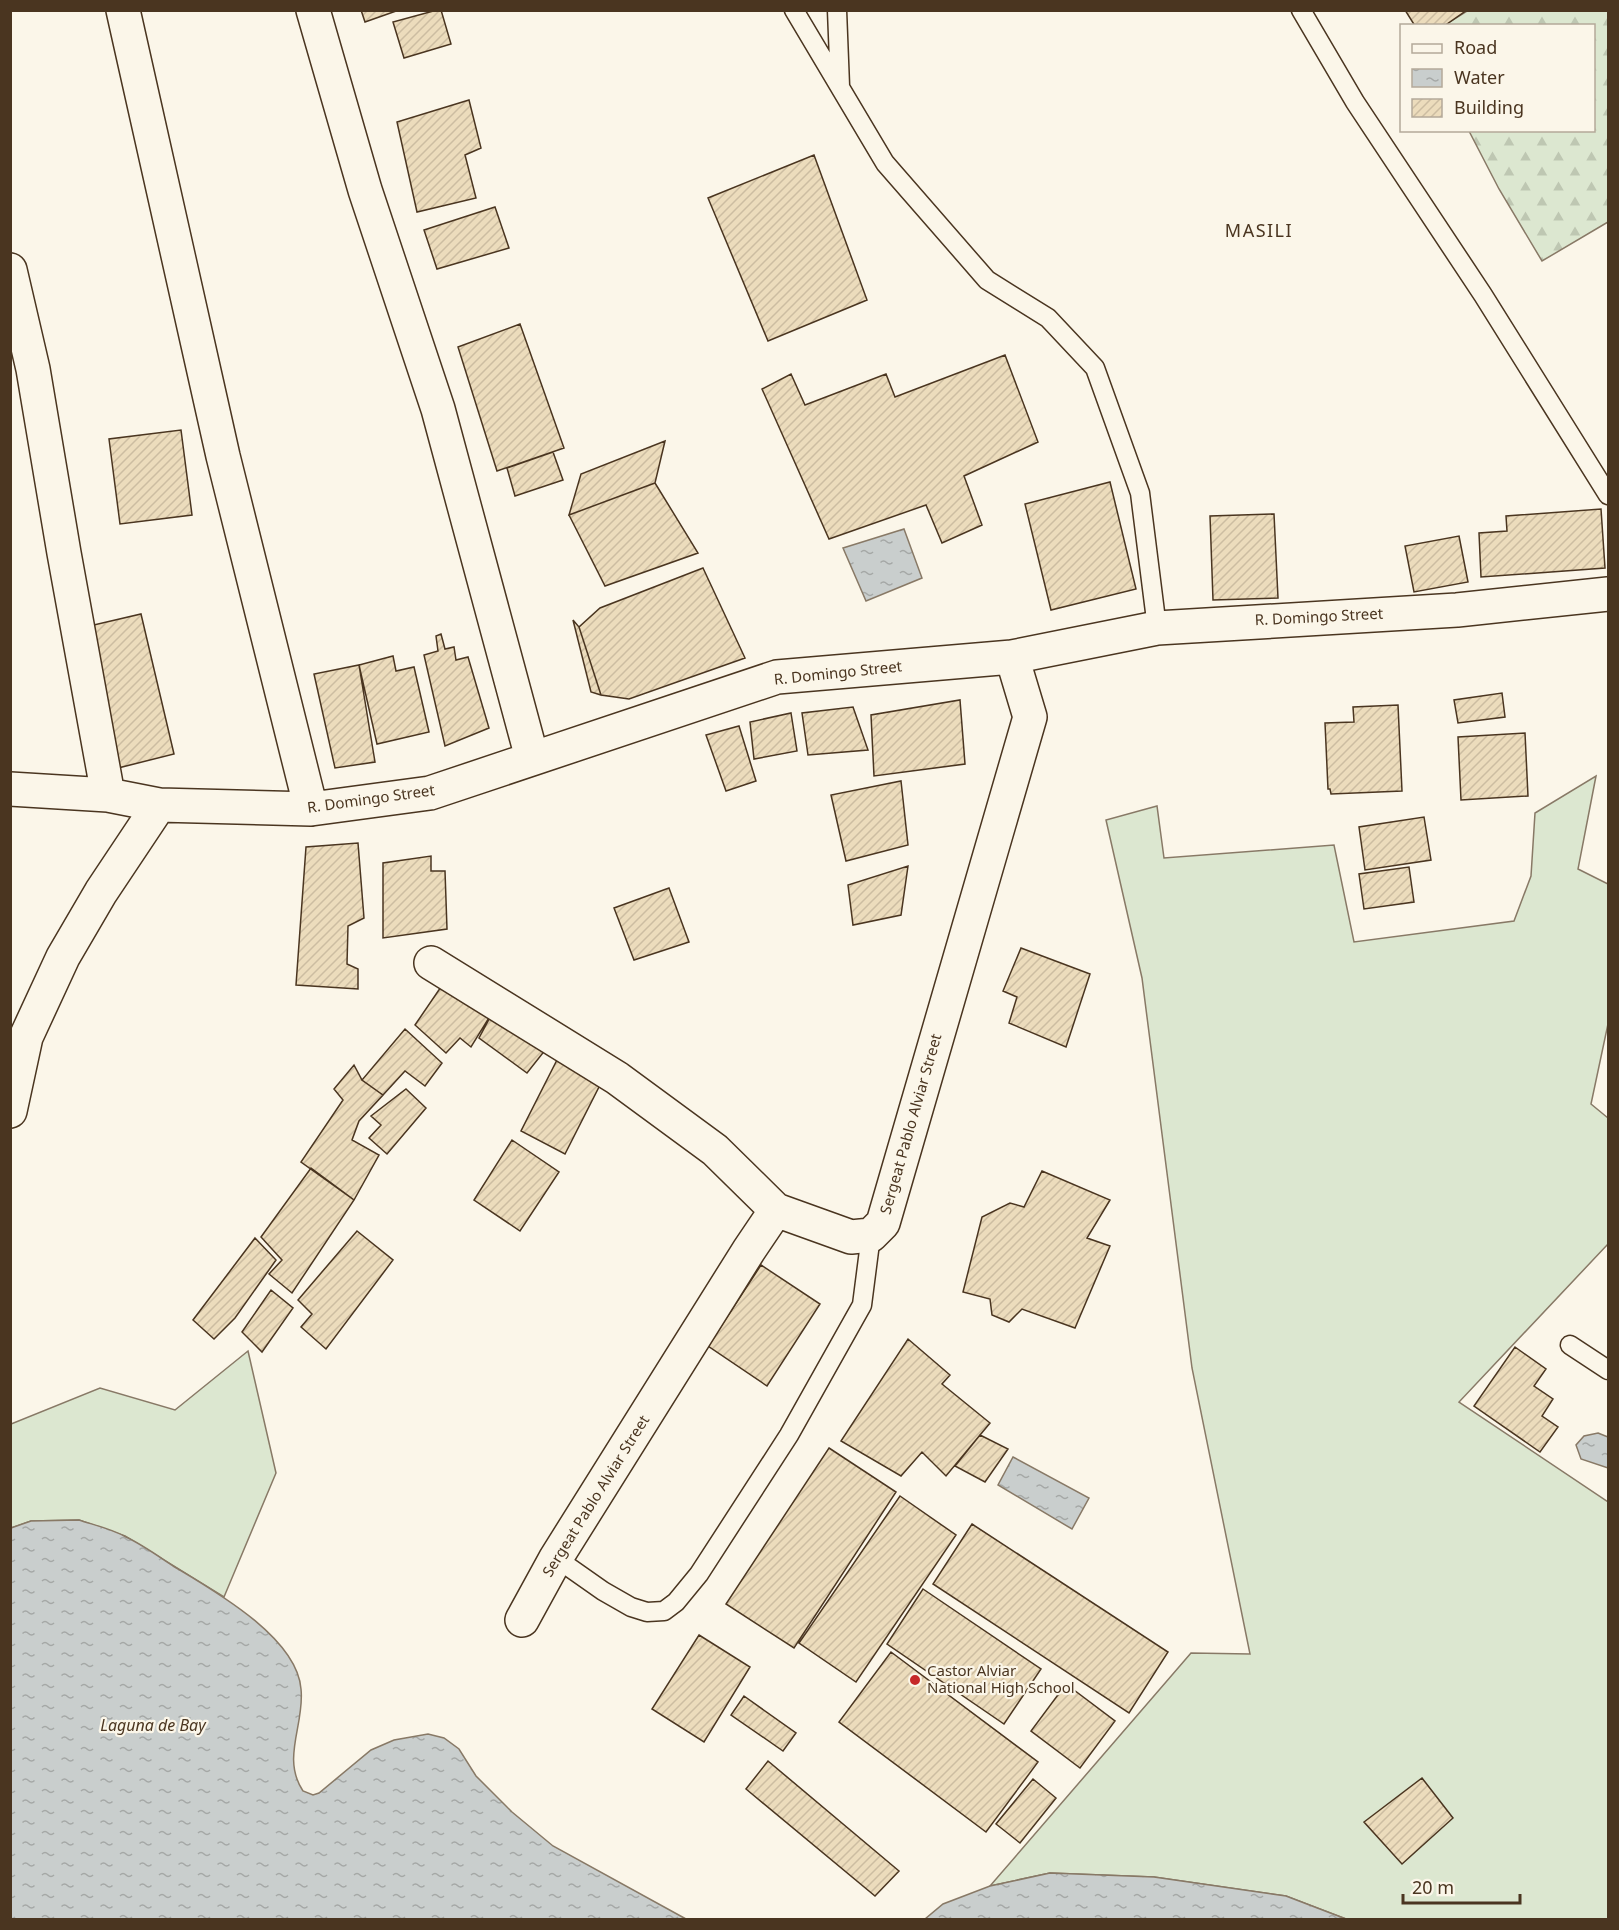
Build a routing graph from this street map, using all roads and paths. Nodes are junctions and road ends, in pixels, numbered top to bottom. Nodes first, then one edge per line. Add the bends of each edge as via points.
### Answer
1 (123, 10) edge
2 (313, 10) edge
3 (794, 10) edge
4 (837, 10) edge
5 (1301, 10) edge
6 (840, 88) junction
7 (10, 270) edge
8 (22, 370) edge
9 (1608, 495) edge
10 (1608, 594) edge
11 (1157, 628) junction
12 (1012, 657) junction
13 (532, 758) junction
14 (10, 789) edge
15 (108, 795) junction
16 (159, 805) junction
17 (311, 809) junction
18 (431, 963) dead end
19 (10, 1111) edge
20 (776, 1210) junction
21 (871, 1235) junction
22 (1570, 1345) dead end
23 (1608, 1370) edge
24 (556, 1558) junction
25 (522, 1620) dead end

1 - 17 street via 223,456
2 - 13 street via 365,190 438,409
3 - 6 lane
4 - 6 lane
5 - 9 lane via 1355,102 1483,295
6 - 11 lane via 885,163 987,280 1048,318 1095,368 1140,493
7 - 8 street
8 - 15 street via 64,553
10 - 11 street, R. Domingo Street via 1457,610
11 - 12 street, R. Domingo Street
12 - 13 street, R. Domingo Street via 777,677
12 - 21 street, Sergeat Pablo Alviar Street via 1030,717 882,1223
13 - 17 street, R. Domingo Street via 430,793
14 - 15 street, R. Domingo Street
15 - 16 street, R. Domingo Street
16 - 17 street, R. Domingo Street
16 - 19 street via 63,957 26,1037
18 - 20 street via 617,1078 715,1149
20 - 21 street via 851,1237
20 - 24 street, Sergeat Pablo Alviar Street
21 - 24 lane via 862,1305 789,1435 699,1574 676,1602 664,1611 647,1612 631,1607
22 - 23 lane
24 - 25 street, Sergeat Pablo Alviar Street

